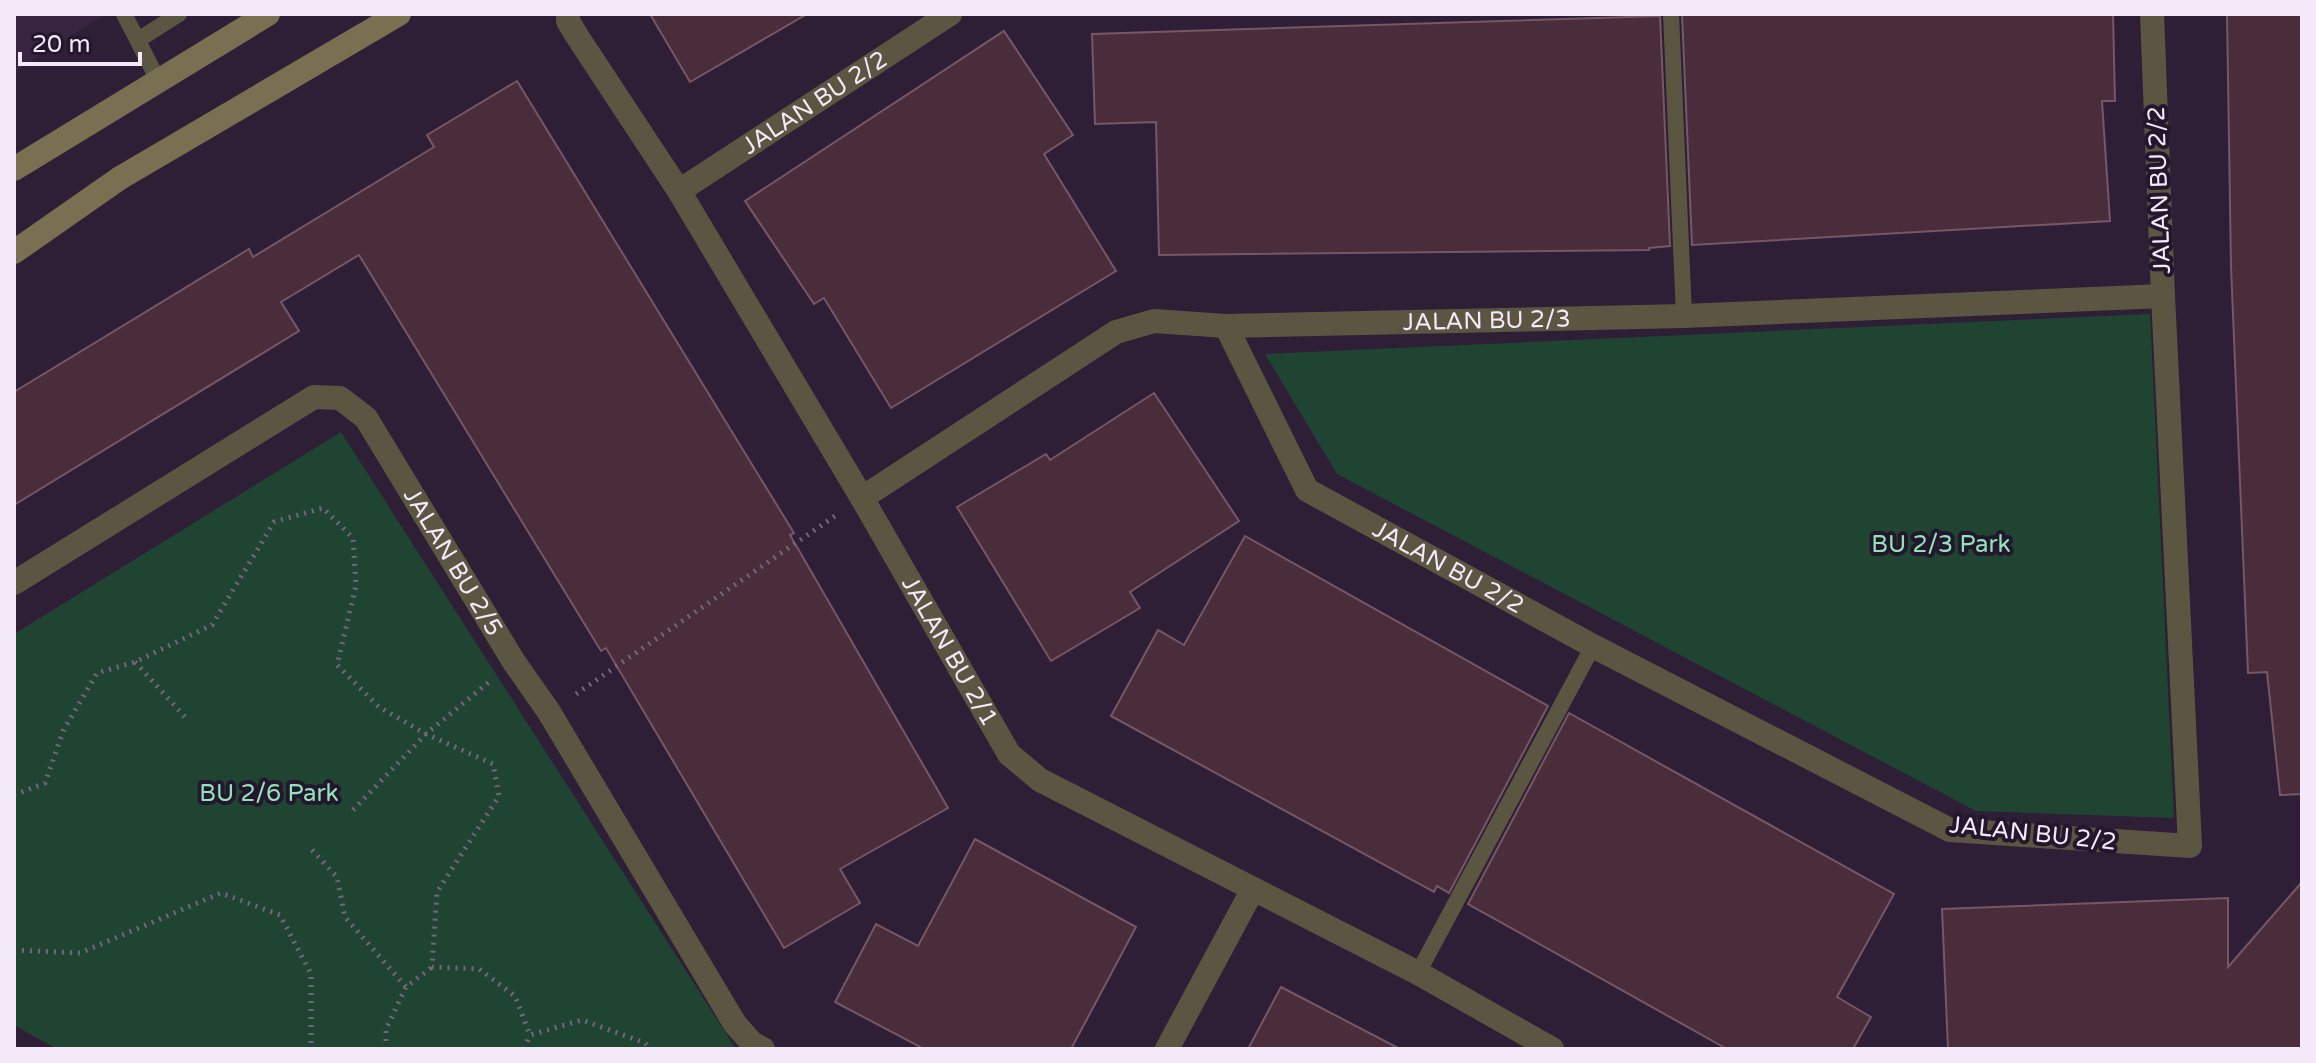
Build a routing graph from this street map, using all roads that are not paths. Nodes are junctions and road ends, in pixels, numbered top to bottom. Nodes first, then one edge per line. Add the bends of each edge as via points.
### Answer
1 (124, 14) edge
2 (179, 14) edge
3 (268, 14) edge
4 (399, 14) edge
5 (950, 14) edge
6 (1671, 14) edge
7 (2152, 14) edge
8 (561, 16) edge
9 (138, 40) junction
10 (158, 80) junction
11 (14, 169) edge
12 (679, 191) junction
13 (14, 252) edge
14 (2163, 296) junction
15 (1684, 316) junction
16 (1226, 326) junction
17 (862, 498) junction
18 (14, 583) edge
19 (1593, 646) junction
20 (1253, 889) junction
21 (1418, 973) junction
22 (763, 1049) edge
23 (1167, 1049) edge
24 (1552, 1049) edge

1 - 9 lane
2 - 9 lane
3 - 10 main road
4 - 13 main road via 120,178
5 - 12 street, JALAN BU 2/2
6 - 15 lane
7 - 14 street, JALAN BU 2/2
8 - 12 street, JALAN BU 2/1
9 - 10 lane
10 - 11 main road
12 - 17 street, JALAN BU 2/1
14 - 15 street, JALAN BU 2/3
14 - 19 street, JALAN BU 2/2 via 2190,846 1950,830
15 - 16 street, JALAN BU 2/3
16 - 17 street, JALAN BU 2/3 via 1154,321 1116,332
16 - 19 street, JALAN BU 2/2 via 1307,490
17 - 20 street, JALAN BU 2/1 via 1009,754 1040,780
18 - 22 street, JALAN BU 2/5 via 314,397 340,398 366,418 735,1024
19 - 21 lane
20 - 21 street, JALAN BU 2/1
20 - 23 street
21 - 24 street, JALAN BU 2/1

